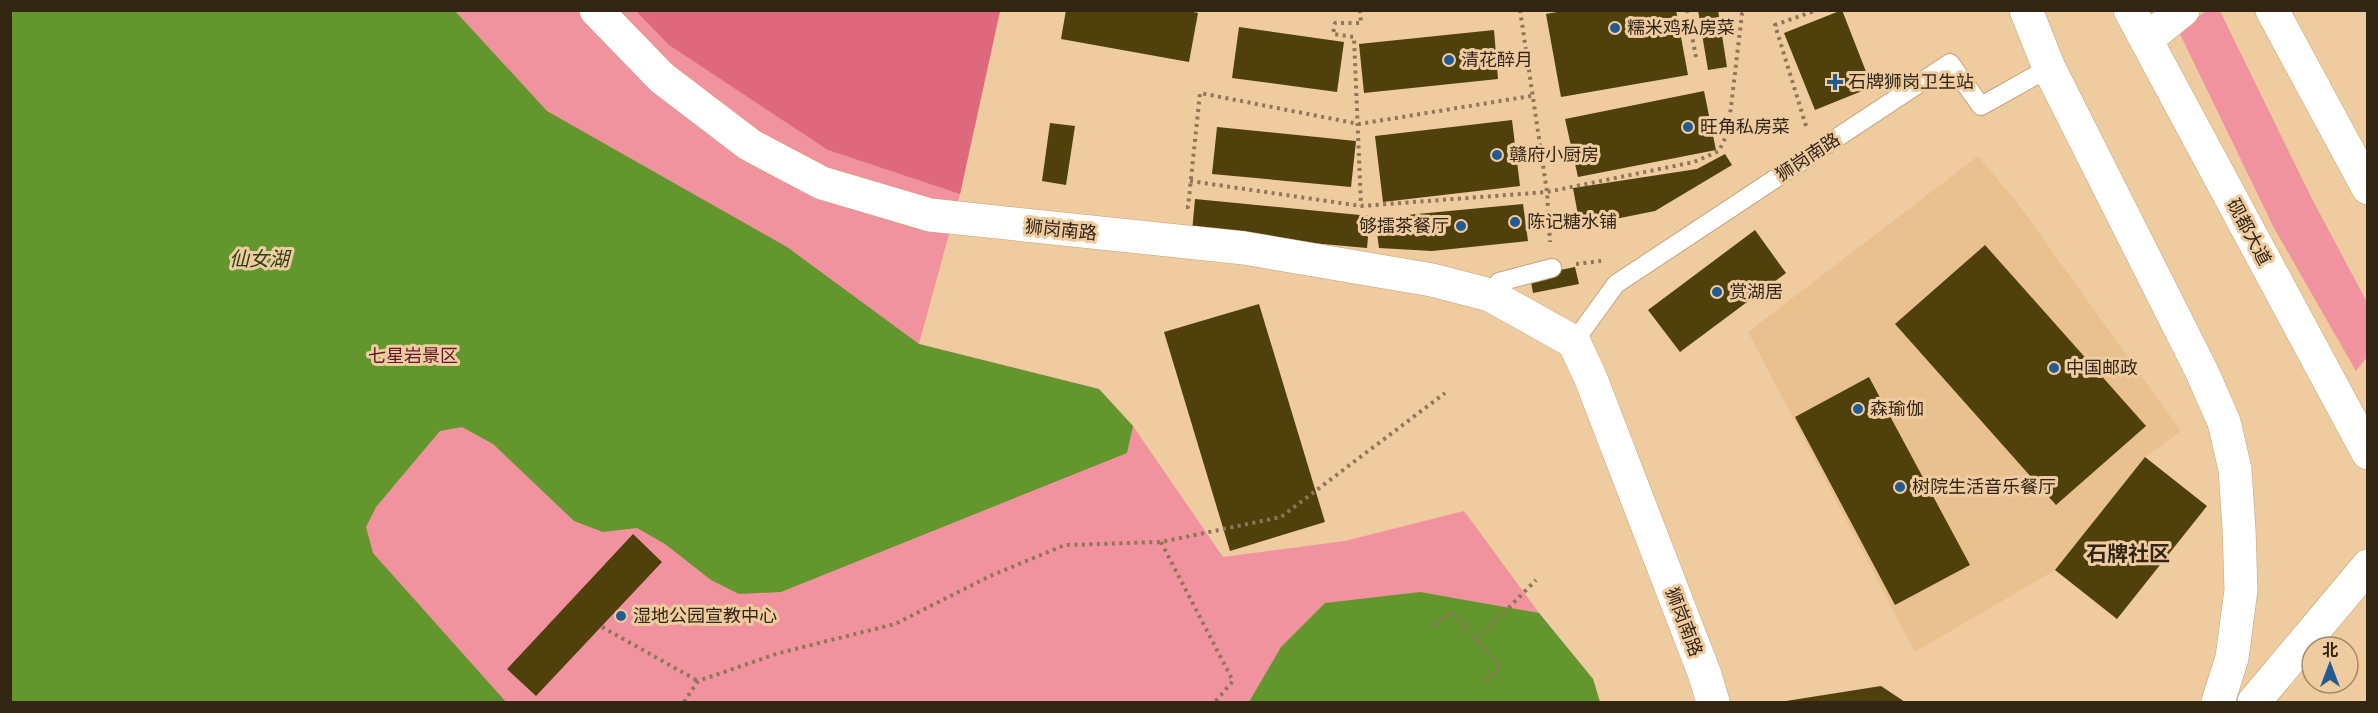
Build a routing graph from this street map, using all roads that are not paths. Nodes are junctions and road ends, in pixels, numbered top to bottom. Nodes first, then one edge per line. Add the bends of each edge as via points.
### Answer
1 (596, 10) edge
2 (2026, 10) edge
3 (2115, 10) edge
4 (2130, 10) edge
5 (2183, 10) edge
6 (2272, 10) edge
7 (2146, 40) junction
8 (2049, 68) junction
9 (2367, 188) edge
10 (1552, 268) road end
11 (1490, 295) junction
12 (1574, 342) junction
13 (2367, 453) edge
14 (2367, 566) edge
15 (1713, 702) edge
16 (2218, 702) edge
17 (2254, 702) edge

1 - 11 street, 狮岗南路 via 662,78 750,146 822,183 930,215 1244,249 1432,280
2 - 8 street
3 - 7 street
4 - 7 street, 砚都大道
5 - 7 street
6 - 9 street
7 - 13 street, 砚都大道
8 - 12 lane, 狮岗南路 via 1981,106 1950,63 1616,284
8 - 16 street via 2224,422 2235,469 2241,590 2232,658
10 - 11 lane via 1500,282
11 - 12 street, 狮岗南路
12 - 15 street, 狮岗南路
14 - 17 street

